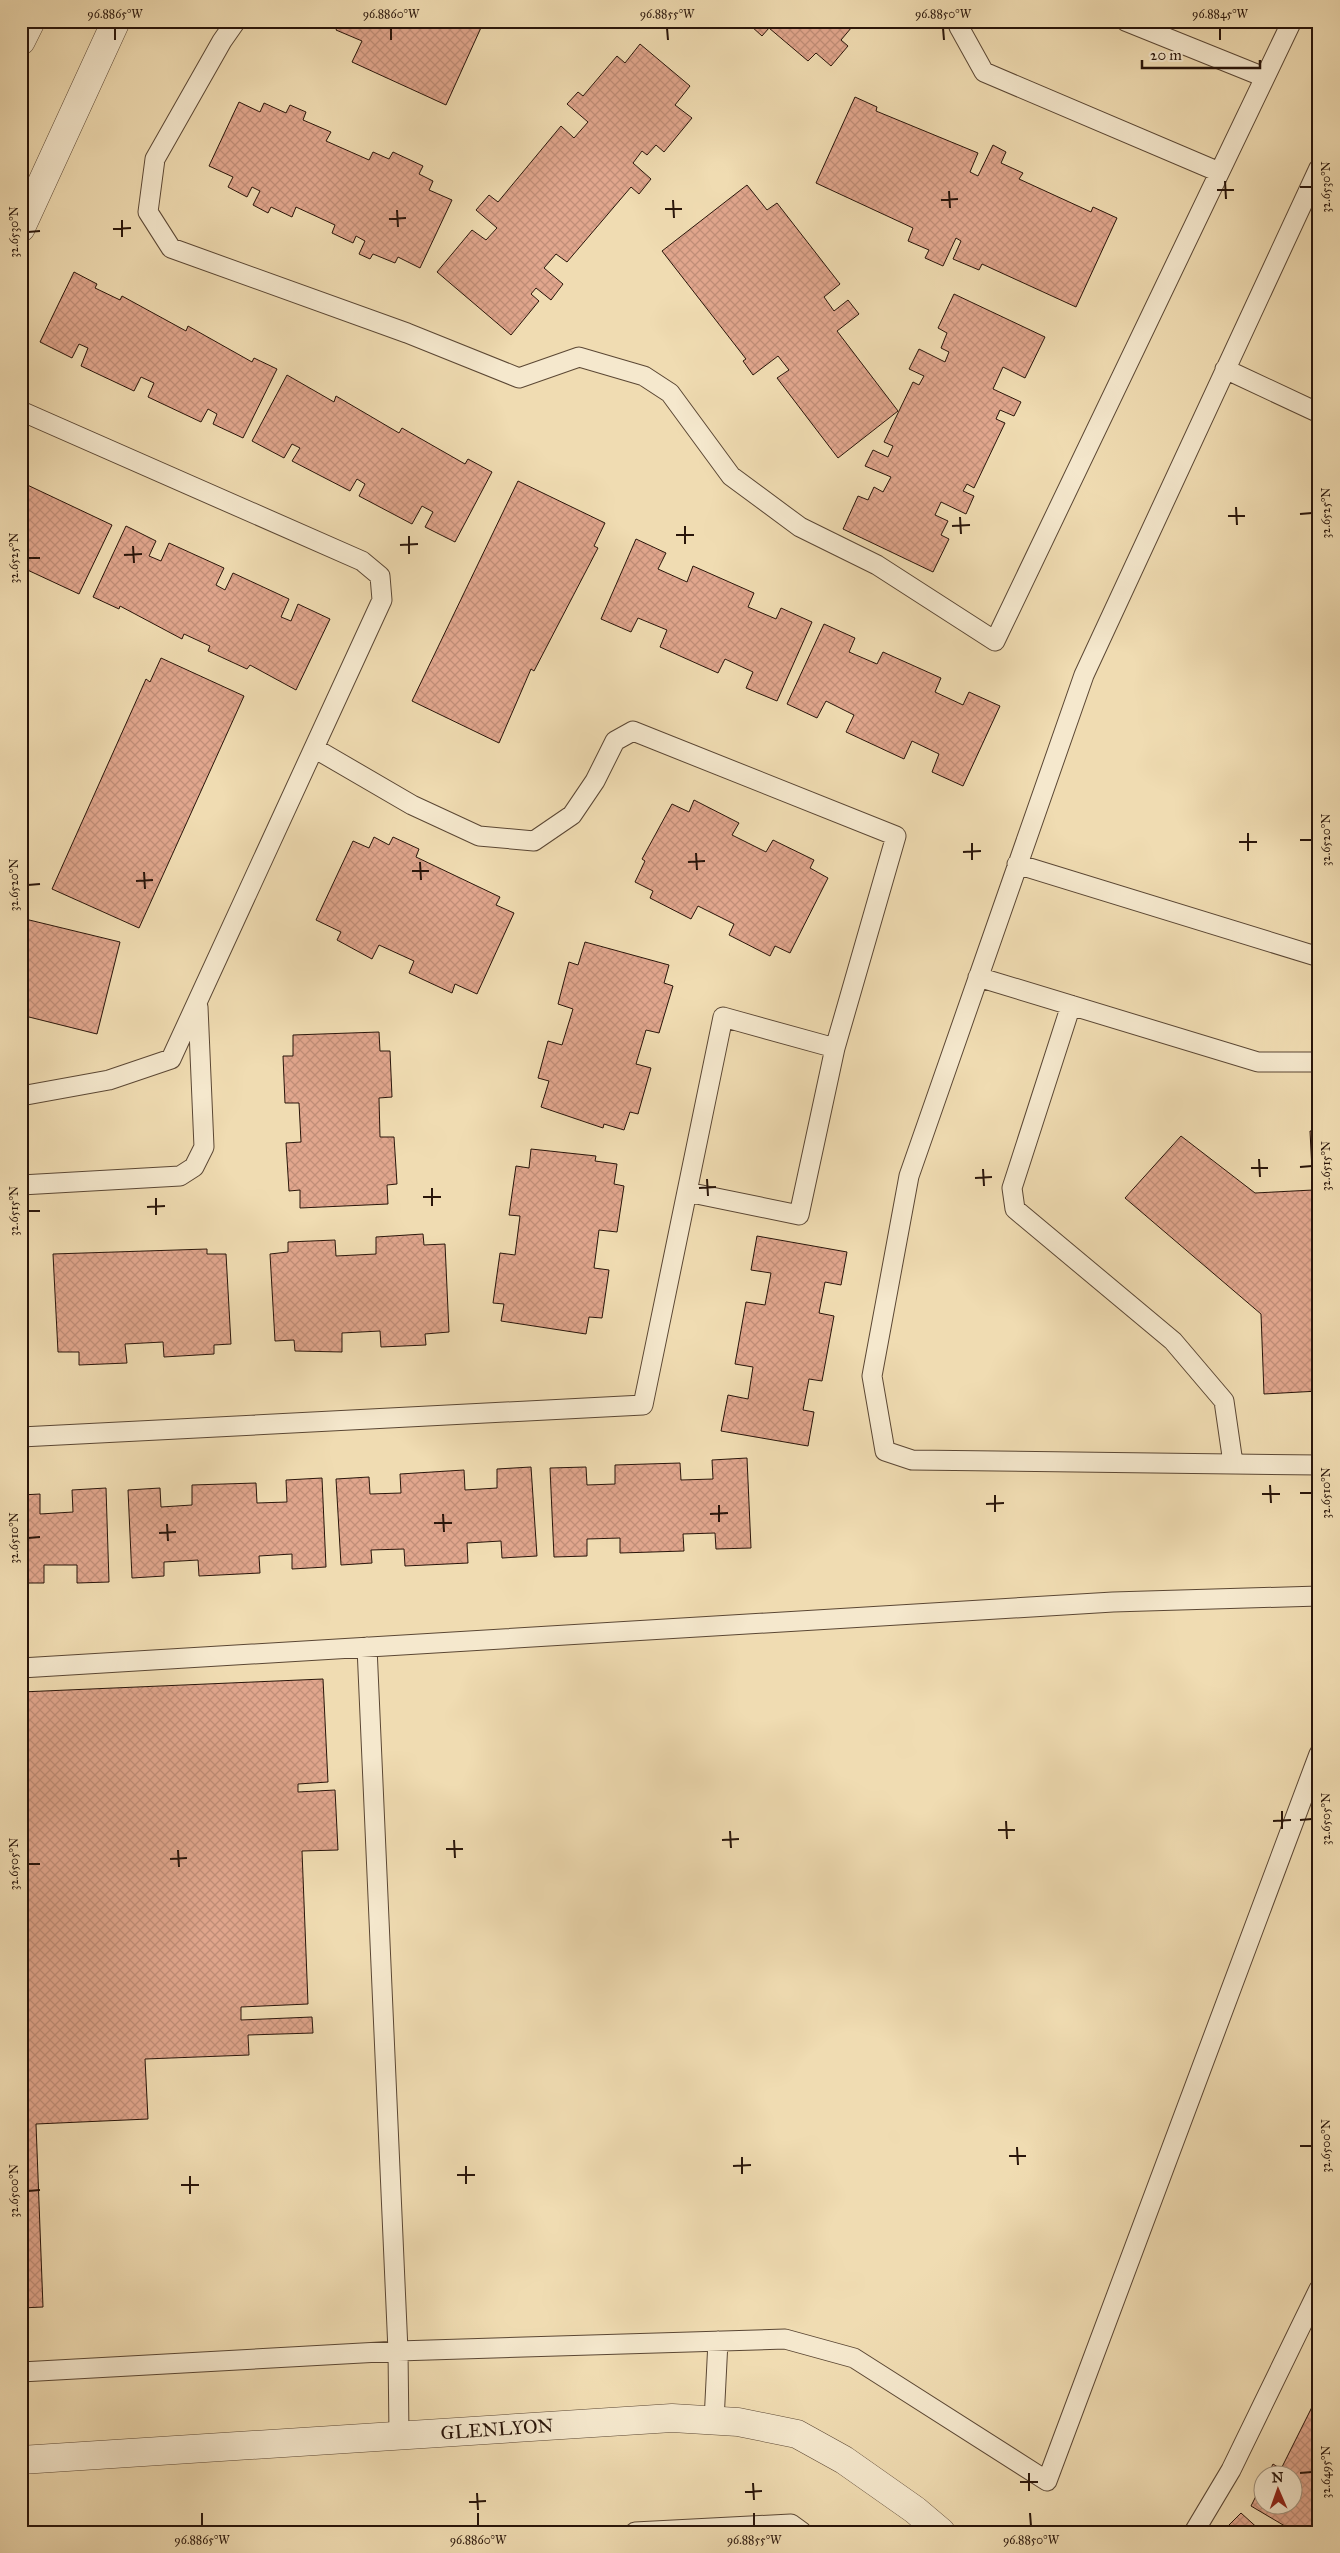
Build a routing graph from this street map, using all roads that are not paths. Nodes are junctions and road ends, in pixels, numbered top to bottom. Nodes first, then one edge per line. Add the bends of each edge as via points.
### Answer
1 (31, 21) edge
2 (116, 21) edge
3 (236, 21) edge
4 (961, 21) edge
5 (1125, 21) edge
6 (1292, 21) edge
7 (21, 41) edge
8 (1264, 77) junction
9 (1319, 168) edge
10 (1219, 172) junction
11 (21, 228) edge
12 (1225, 369) junction
13 (21, 411) edge
14 (1319, 413) edge
15 (314, 748) junction
16 (1017, 864) junction
17 (1319, 957) edge
18 (978, 977) junction
19 (198, 1003) junction
20 (1071, 1005) junction
21 (835, 1048) junction
22 (1319, 1062) edge
23 (21, 1096) edge
24 (21, 1185) edge
25 (687, 1192) junction
26 (21, 1438) edge
27 (1233, 1464) junction
28 (1319, 1465) edge
29 (1319, 1596) edge
30 (367, 1647) junction
31 (21, 1668) edge
32 (1319, 1754) edge
33 (1319, 2289) edge
34 (718, 2341) junction
35 (398, 2351) junction
36 (21, 2372) edge
37 (714, 2420) junction
38 (399, 2435) junction
39 (21, 2460) edge
40 (635, 2532) edge
41 (802, 2532) edge
42 (942, 2532) edge
43 (1194, 2532) edge

1 - 7 street
2 - 11 street
3 - 10 lane via 155,159 148,212 171,248 407,333 519,378 579,357 644,376 670,393 731,476 800,527 876,565 995,640
4 - 10 lane via 959,27 984,72
5 - 8 lane
6 - 8 lane
8 - 10 lane
9 - 12 lane
12 - 14 lane
12 - 16 lane via 1084,675
13 - 15 lane via 362,561 380,576 382,600
15 - 19 lane
15 - 21 lane via 412,805 479,836 534,842 572,815 615,741 633,731 896,836
16 - 17 lane
16 - 18 lane
18 - 20 lane
18 - 27 lane via 909,1176 872,1376 885,1452 912,1460
19 - 23 lane via 171,1059 109,1080
19 - 24 lane via 204,1147 194,1167 180,1176
20 - 22 lane via 1258,1062
20 - 27 lane via 1012,1188 1015,1209 1173,1341 1224,1401
21 - 25 lane via 799,1216
21 - 25 lane via 723,1017
25 - 26 lane via 644,1405
27 - 28 lane
29 - 30 lane via 1113,1602
30 - 31 lane
30 - 35 lane
32 - 34 lane via 1047,2481 854,2358 785,2339
33 - 43 lane via 1231,2470
34 - 35 lane
34 - 37 lane
35 - 36 lane
35 - 38 lane
37 - 38 street, GLENLYON via 672,2418
37 - 42 street, GLENLYON via 796,2434 844,2460
38 - 39 street, GLENLYON
40 - 41 lane via 791,2524

